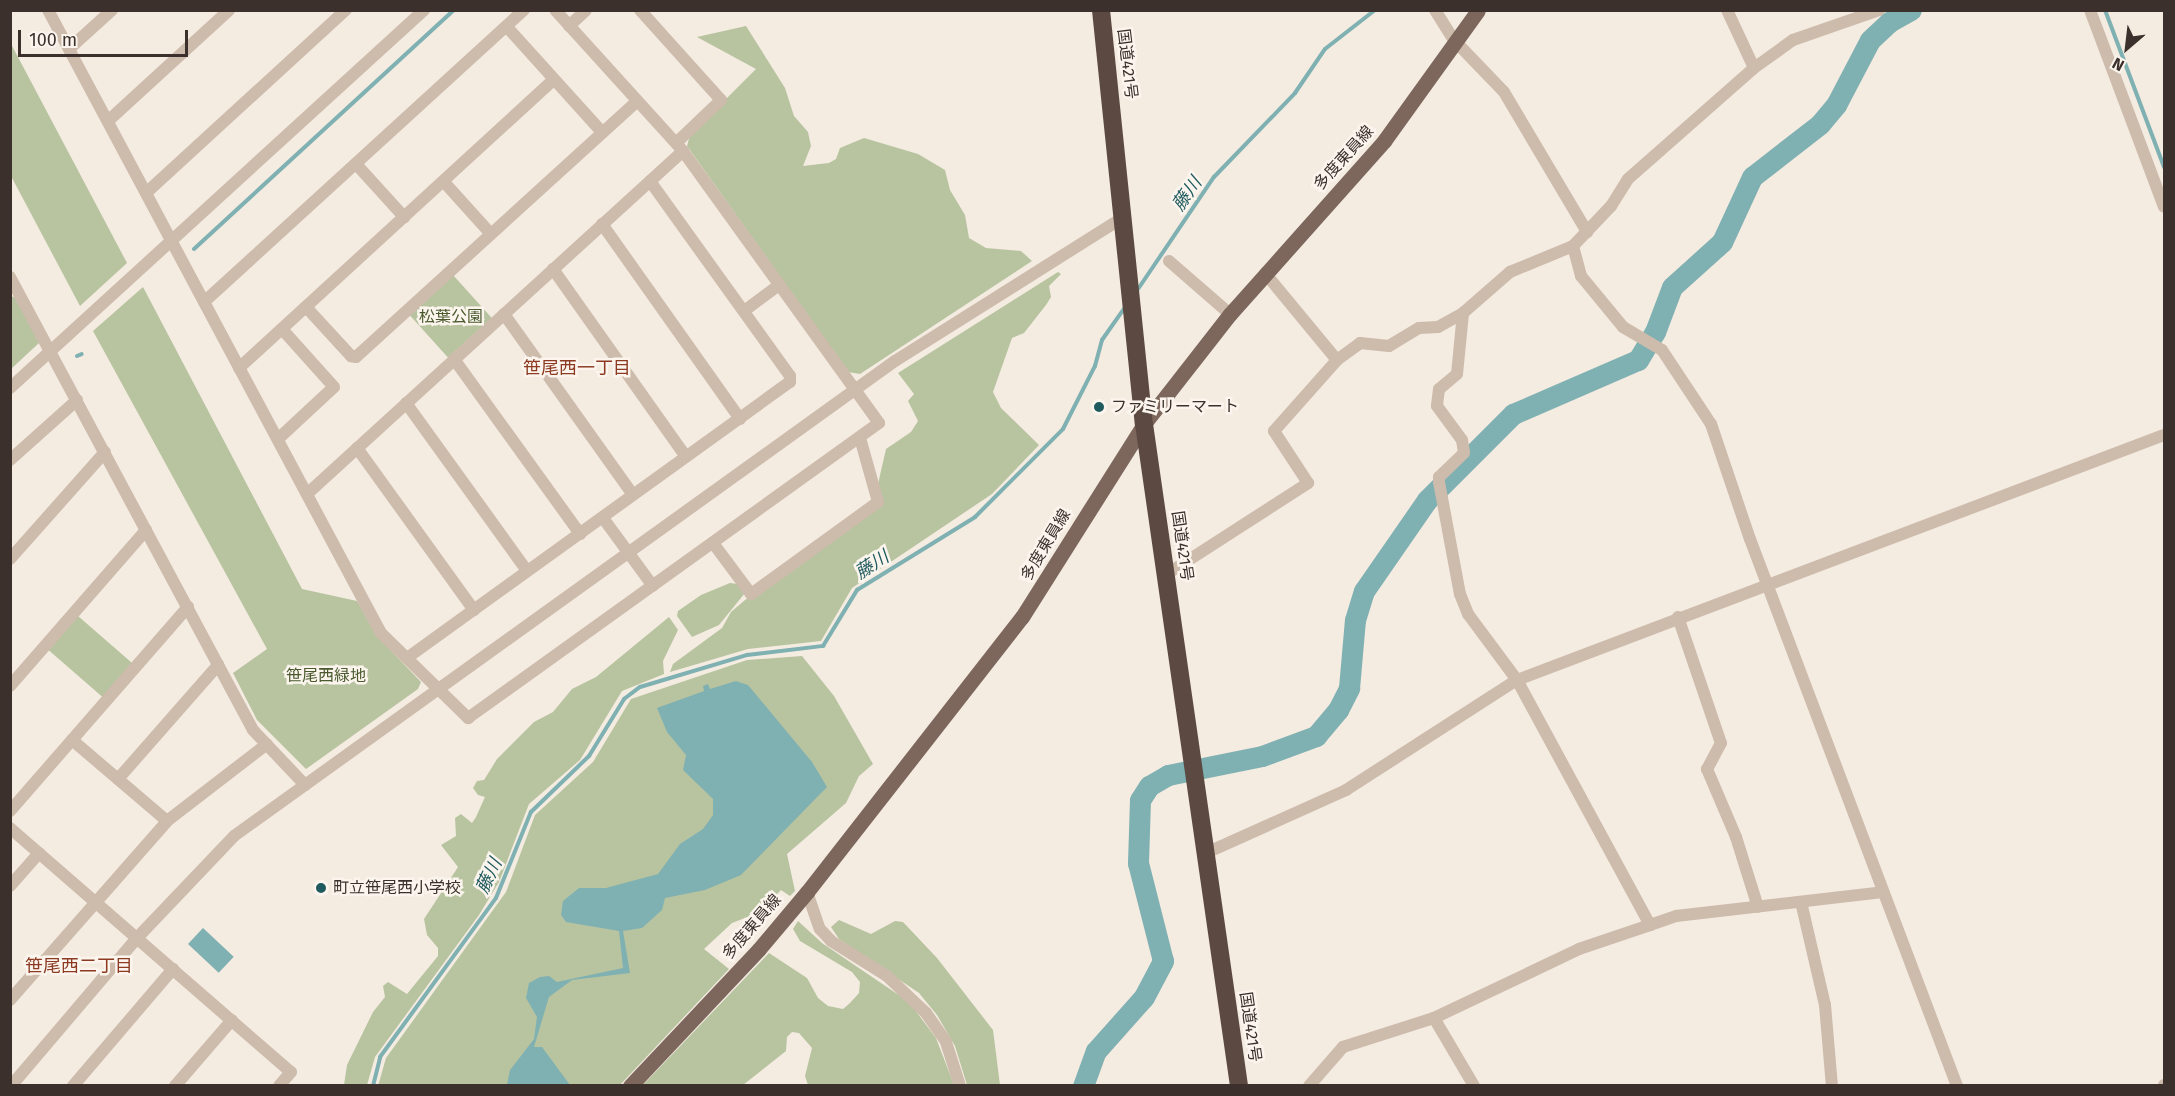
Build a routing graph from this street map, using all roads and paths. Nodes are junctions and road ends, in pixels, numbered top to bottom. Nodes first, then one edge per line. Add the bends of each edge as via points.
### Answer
1 (48, 10) edge
2 (112, 10) edge
3 (229, 10) edge
4 (346, 10) edge
5 (424, 10) edge
6 (524, 10) edge
7 (555, 10) edge
8 (586, 10) edge
9 (640, 10) edge
10 (1101, 10) edge
11 (1435, 10) edge
12 (1478, 10) edge
13 (1727, 10) edge
14 (1879, 10) edge
15 (2090, 10) edge
16 (569, 26) junction
17 (507, 27) junction
18 (1454, 40) junction
19 (69, 49) junction
20 (1754, 68) junction
21 (554, 79) junction
22 (637, 101) junction
23 (108, 121) junction
24 (602, 132) junction
25 (680, 147) junction
26 (356, 164) junction
27 (650, 181) junction
28 (444, 182) junction
29 (146, 193) junction
30 (2164, 207) edge
31 (404, 217) junction
32 (1125, 217) junction
33 (602, 224) junction
34 (1587, 232) junction
35 (491, 234) junction
36 (173, 242) junction
37 (1573, 246) junction
38 (1169, 261) dead end
39 (553, 270) junction
40 (1265, 273) junction
41 (12, 285) edge
42 (779, 285) junction
43 (204, 302) junction
44 (306, 307) junction
45 (744, 311) junction
46 (1463, 313) junction
47 (504, 314) junction
48 (1230, 314) junction
49 (282, 328) junction
50 (51, 351) junction
51 (454, 359) junction
52 (1338, 360) junction
53 (239, 368) junction
54 (10, 388) edge
55 (855, 390) junction
56 (77, 400) junction
57 (406, 403) junction
58 (740, 419) junction
59 (1144, 424) junction
60 (2164, 435) edge
61 (860, 438) junction
62 (278, 439) junction
63 (357, 448) junction
64 (105, 452) junction
65 (686, 458) junction
66 (10, 460) edge
67 (307, 494) junction
68 (633, 495) junction
69 (603, 518) junction
70 (146, 530) junction
71 (580, 534) junction
72 (713, 543) junction
73 (628, 553) junction
74 (10, 559) edge
75 (527, 572) junction
76 (1167, 574) junction
77 (1767, 584) junction
78 (652, 586) junction
79 (188, 607) junction
80 (474, 610) junction
81 (1678, 617) junction
82 (406, 658) junction
83 (218, 665) junction
84 (1517, 680) junction
85 (10, 686) edge
86 (438, 690) junction
87 (72, 740) junction
88 (267, 744) junction
89 (118, 779) junction
90 (305, 785) junction
91 (10, 811) edge
92 (167, 821) junction
93 (10, 828) edge
94 (39, 853) junction
95 (1206, 853) junction
96 (10, 886) edge
97 (807, 892) junction
98 (1883, 892) junction
99 (1801, 902) junction
100 (96, 903) junction
101 (1758, 907) junction
102 (1650, 925) junction
103 (137, 938) junction
104 (173, 969) junction
105 (10, 1000) edge
106 (1434, 1018) junction
107 (232, 1020) junction
108 (11, 1086) edge
109 (73, 1086) edge
110 (175, 1086) edge
111 (279, 1086) edge
112 (630, 1086) edge
113 (960, 1086) edge
114 (1239, 1086) edge
115 (1309, 1086) edge
116 (1474, 1086) edge
117 (1832, 1086) edge
118 (1957, 1086) edge

1 - 19 street
2 - 19 street
3 - 23 street
4 - 29 street
5 - 36 street
6 - 17 street
7 - 16 street
8 - 16 street
9 - 25 street via 721,100
10 - 32 highway, 国道421号
11 - 18 street
12 - 18 main road, 多度東員線
13 - 20 street
14 - 20 street via 1793,40
15 - 30 street
16 - 22 street
17 - 21 street
17 - 26 street
18 - 34 street via 1504,92
18 - 40 main road, 多度東員線 via 1384,141
19 - 23 street
20 - 34 street via 1628,179
21 - 24 street
21 - 28 street
22 - 24 street
22 - 25 street
23 - 29 street
24 - 35 street
25 - 27 street
25 - 42 street
26 - 31 street
26 - 43 street
27 - 33 street
27 - 45 street
28 - 31 street
28 - 35 street
29 - 36 street
31 - 44 street
32 - 55 street
32 - 59 highway, 国道421号
33 - 39 street
33 - 58 street
34 - 37 street
35 - 44 street via 356,357
36 - 43 street
36 - 50 street
37 - 46 street via 1510,272
37 - 77 street via 1581,276 1623,327 1666,356 1711,424
38 - 48 street
39 - 47 street
39 - 65 street
40 - 48 main road, 多度東員線
40 - 52 street
41 - 50 street
42 - 45 street
42 - 55 street
43 - 53 street
44 - 49 street
45 - 58 street via 790,378
46 - 52 street via 1438,327 1419,328 1389,346 1360,344
46 - 84 street via 1457,374 1439,389 1437,406 1462,440 1464,453 1439,477 1460,594 1468,614
47 - 51 street
47 - 68 street
48 - 59 main road, 多度東員線
49 - 53 street
49 - 62 street via 334,387
50 - 54 street
50 - 56 street
51 - 57 street
51 - 71 street
52 - 76 street via 1274,431 1308,483
53 - 62 street
55 - 61 street via 879,423
55 - 73 street
56 - 64 street
56 - 66 street
57 - 63 street
57 - 75 street
58 - 65 street
59 - 76 highway, 国道421号
59 - 97 main road, 多度東員線 via 1022,617
60 - 77 street
61 - 72 street
61 - 72 street via 878,502 750,594
62 - 67 street
63 - 67 street
63 - 80 street
64 - 70 street
64 - 74 street
65 - 68 street
67 - 82 street via 381,633
68 - 69 street
69 - 71 street
69 - 73 street
70 - 79 street
70 - 85 street
71 - 75 street
72 - 78 street
73 - 78 street
73 - 86 street
75 - 80 street
76 - 95 highway, 国道421号
77 - 81 street
77 - 98 street
78 - 86 street via 468,718
79 - 83 street
79 - 87 street
80 - 82 street
81 - 84 street
81 - 101 street via 1721,743 1707,769 1736,837
82 - 86 street
83 - 88 street via 253,730
83 - 89 street
84 - 95 street via 1346,790
84 - 102 street
86 - 90 street
87 - 89 street
87 - 91 street
88 - 90 street
88 - 92 street
89 - 92 street
90 - 103 street via 216,852
92 - 100 street
93 - 94 street
94 - 96 street
94 - 100 street
95 - 114 highway, 国道421号
97 - 112 main road, 多度東員線
97 - 113 street via 820,929 831,941 887,976 926,1013 946,1042
98 - 99 street
98 - 118 street
99 - 101 street
99 - 117 street via 1825,1005
100 - 103 street
100 - 105 street
101 - 102 street via 1676,916
102 - 106 street via 1579,949
103 - 104 street
103 - 108 street
104 - 107 street
104 - 109 street
106 - 115 street via 1343,1047
106 - 116 street
107 - 110 street
107 - 111 street via 291,1072

